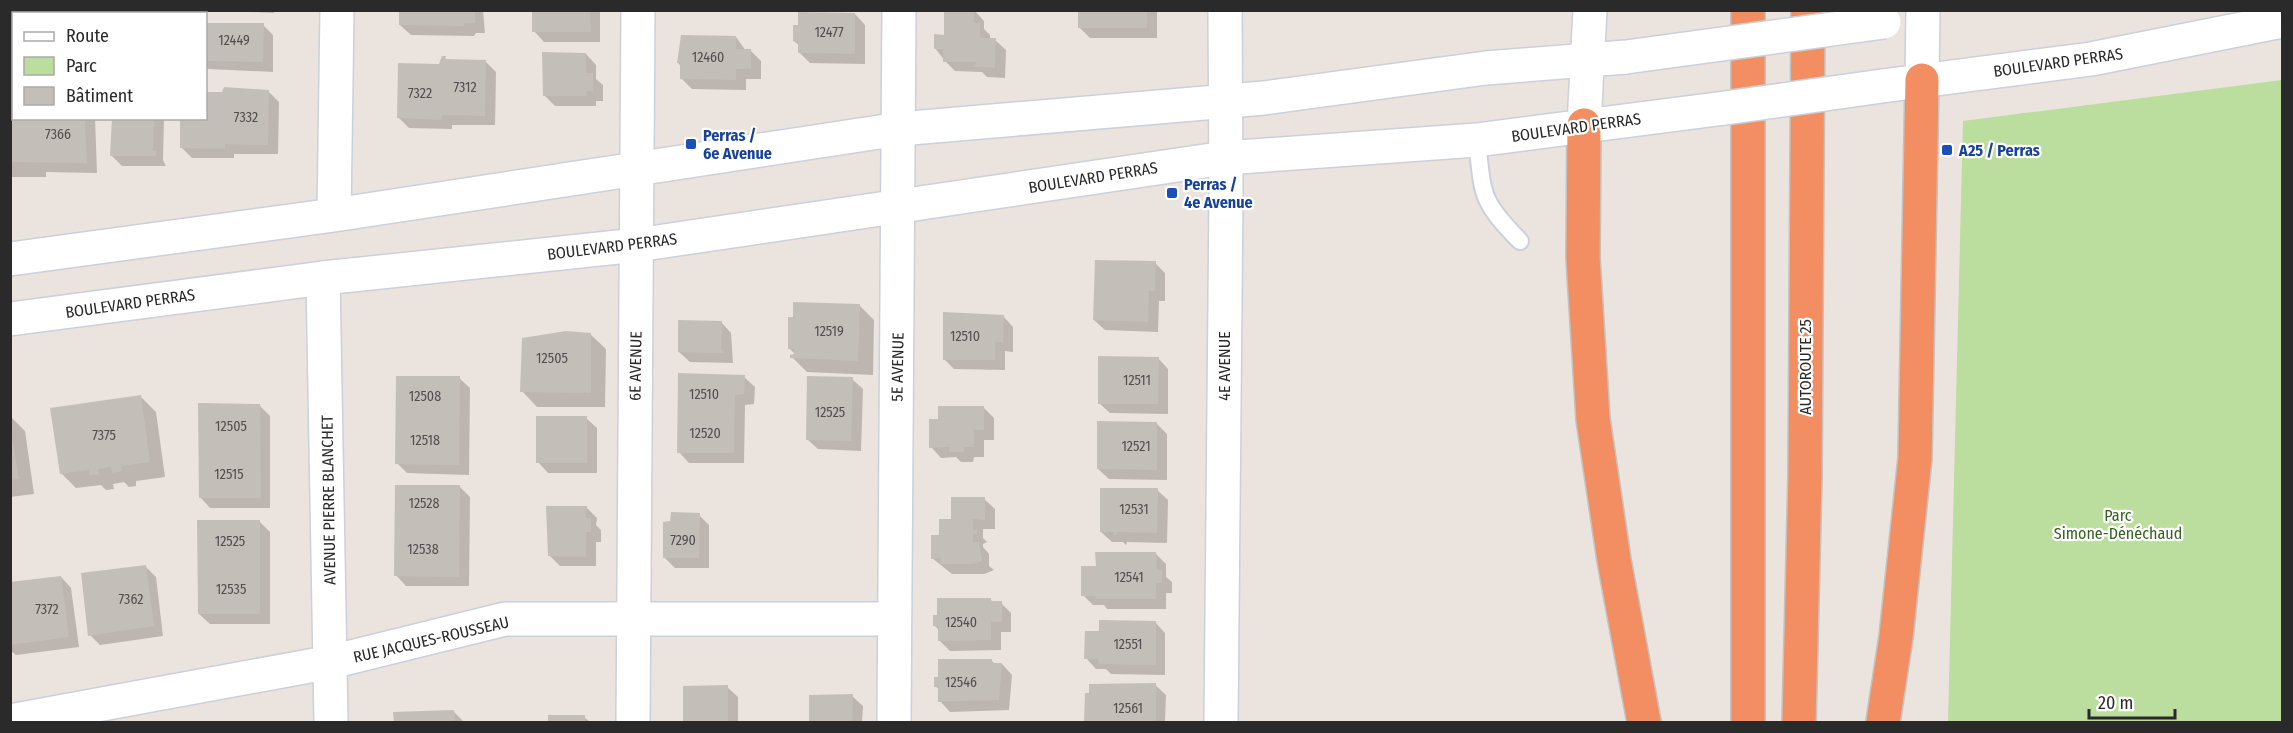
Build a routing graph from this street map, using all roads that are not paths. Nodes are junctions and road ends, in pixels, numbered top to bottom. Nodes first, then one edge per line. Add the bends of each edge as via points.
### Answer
1 (337, 10) edge
2 (638, 10) edge
3 (899, 10) edge
4 (1225, 10) edge
5 (1590, 10) edge
6 (1748, 10) edge
7 (1808, 10) edge
8 (1922, 10) edge
9 (2283, 21) edge
10 (1587, 60) junction
11 (1922, 80) junction
12 (1224, 100) junction
13 (1584, 125) junction
14 (899, 129) junction
15 (1477, 140) junction
16 (1225, 158) junction
17 (636, 167) junction
18 (899, 206) junction
19 (334, 215) junction
20 (1520, 242) dead end
21 (637, 245) junction
22 (10, 259) edge
23 (323, 278) junction
24 (10, 319) edge
25 (893, 619) junction
26 (632, 620) junction
27 (331, 662) junction
28 (10, 721) edge
29 (331, 723) edge
30 (633, 723) edge
31 (894, 723) edge
32 (1221, 723) edge
33 (1644, 723) edge
34 (1748, 723) edge
35 (1799, 723) edge
36 (1883, 723) edge

1 - 19 main road
2 - 17 main road, 6E AVENUE
3 - 14 main road, 5E AVENUE
4 - 12 main road, 4E AVENUE
5 - 10 main road
6 - 34 highway
7 - 35 highway, AUTOROUTE 25
8 - 10 main road, bridge via 1884,22
8 - 11 main road
9 - 11 main road, BOULEVARD PERRAS via 2091,59
10 - 12 main road via 1486,68
10 - 13 main road
11 - 13 main road, BOULEVARD PERRAS, bridge
11 - 36 highway via 1915,458
12 - 14 main road
12 - 16 main road, 4E AVENUE
13 - 15 main road, BOULEVARD PERRAS
13 - 33 highway via 1581,166 1585,308 1593,419
14 - 17 main road
14 - 18 main road, 5E AVENUE
15 - 16 main road, BOULEVARD PERRAS
15 - 20 lane via 1485,201
16 - 18 main road, BOULEVARD PERRAS
16 - 32 main road, 4E AVENUE
17 - 19 main road
17 - 21 main road, 6E AVENUE
18 - 21 main road, BOULEVARD PERRAS
18 - 25 main road, 5E AVENUE
19 - 22 main road
21 - 23 main road, BOULEVARD PERRAS
21 - 26 main road, 6E AVENUE
23 - 24 main road, BOULEVARD PERRAS
23 - 27 main road, AVENUE PIERRE BLANCHET
25 - 26 main road, RUE JACQUES-ROUSSEAU
25 - 31 main road, 5E AVENUE
26 - 27 main road, RUE JACQUES-ROUSSEAU via 505,619
26 - 30 main road, 6E AVENUE
27 - 28 main road, RUE JACQUES-ROUSSEAU
27 - 29 main road, AVENUE PIERRE BLANCHET

